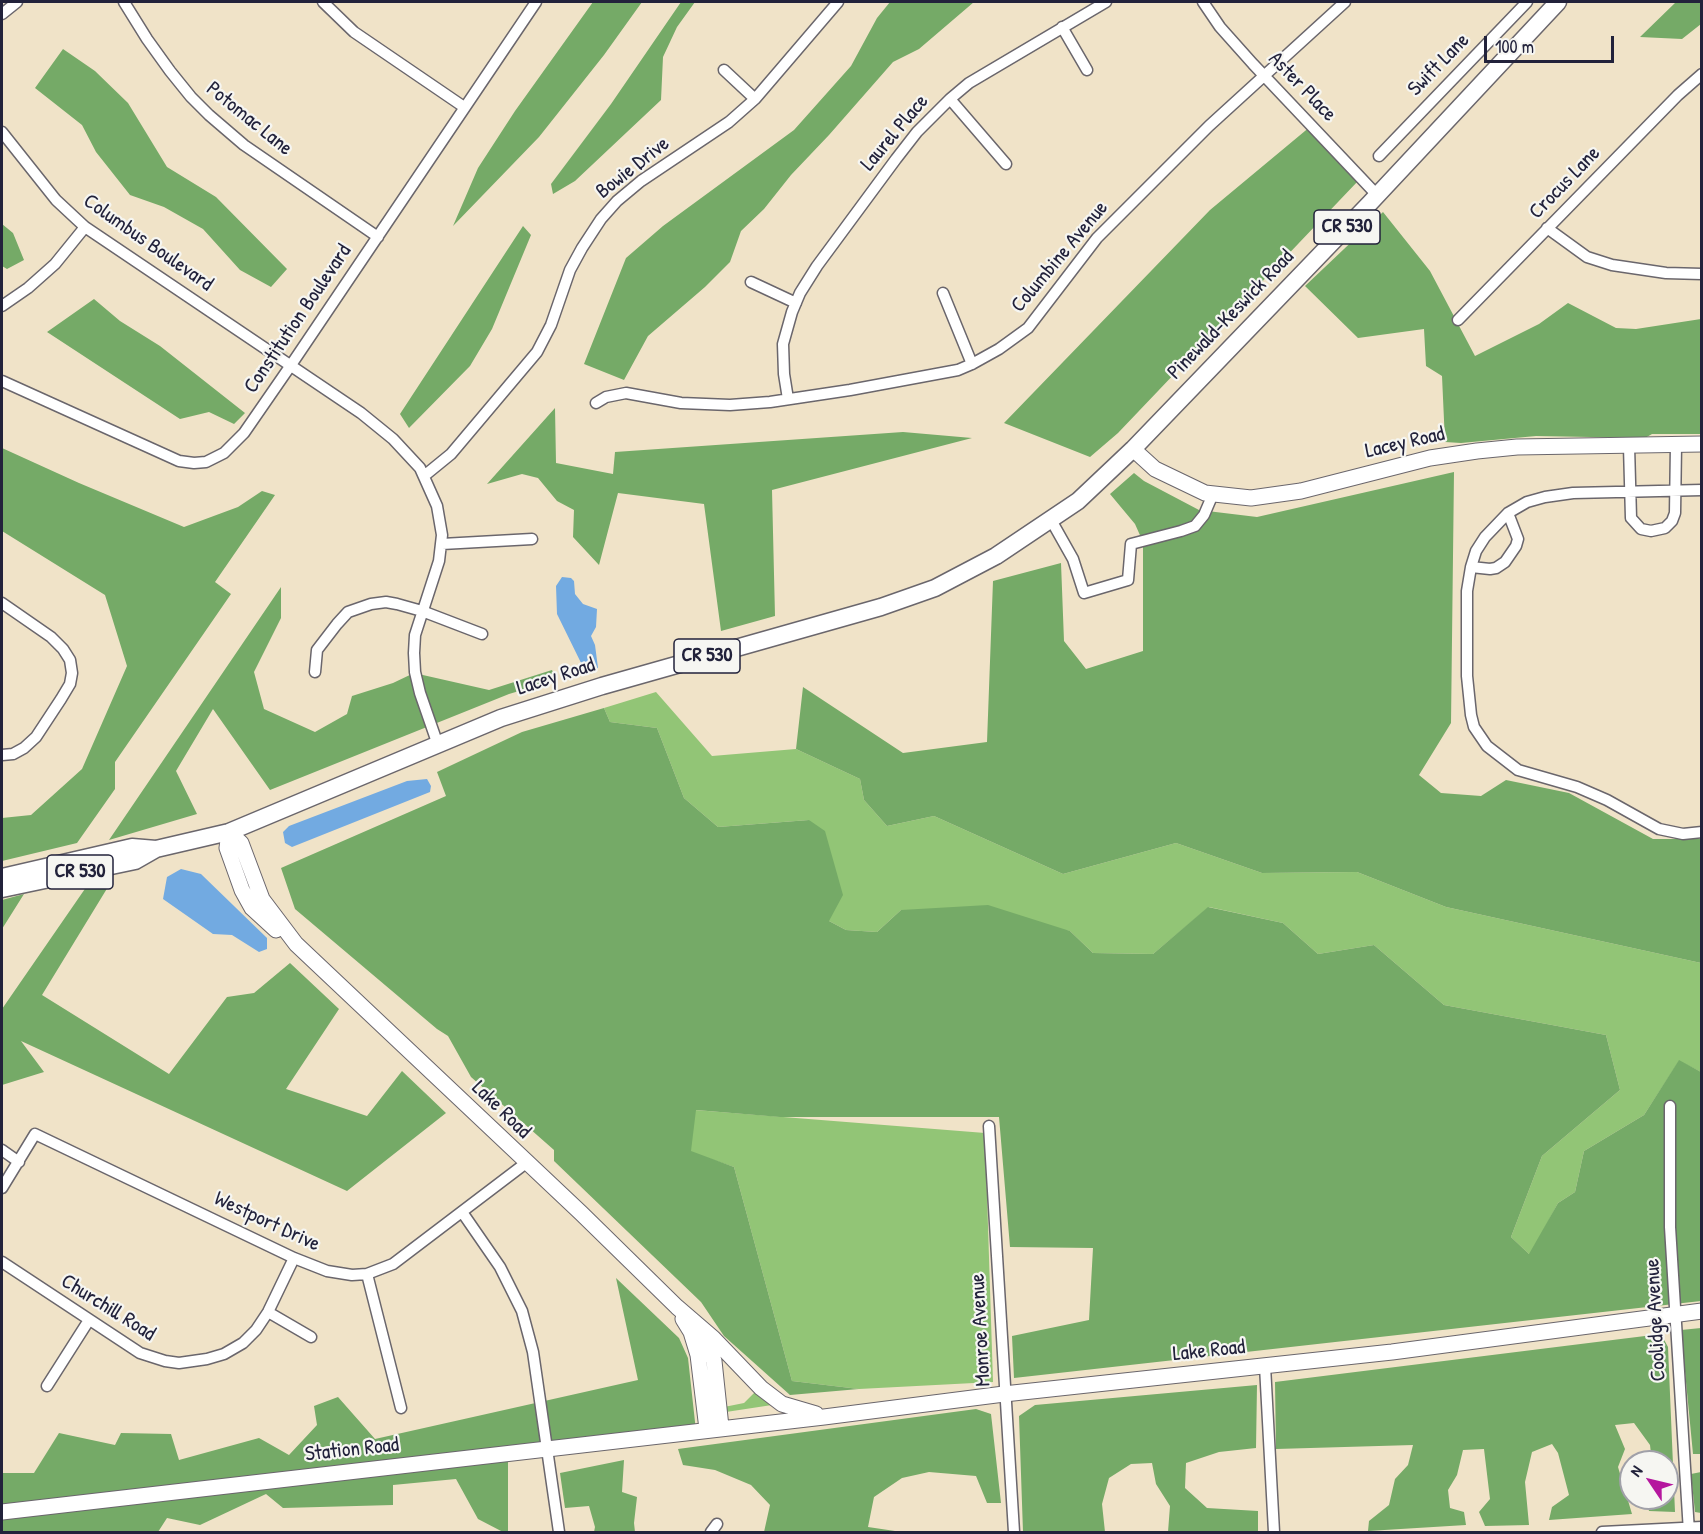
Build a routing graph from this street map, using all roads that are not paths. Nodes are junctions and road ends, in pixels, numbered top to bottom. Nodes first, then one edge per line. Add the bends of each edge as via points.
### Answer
1 (17, 2) edge
2 (124, 2) edge
3 (323, 2) edge
4 (534, 2) edge
5 (1106, 2) edge
6 (1203, 2) edge
7 (1345, 2) edge
8 (1527, 2) edge
9 (1558, 2) edge
10 (831, 4) edge
11 (2, 14) edge
12 (1062, 27) junction
13 (724, 70) dead end
14 (1087, 70) dead end
15 (1701, 74) edge
16 (1265, 76) junction
17 (755, 99) junction
18 (950, 99) junction
19 (464, 107) junction
20 (2, 132) edge
21 (1379, 156) dead end
22 (1006, 164) dead end
23 (1377, 195) junction
24 (85, 227) junction
25 (1547, 228) junction
26 (378, 237) junction
27 (1701, 274) edge
28 (751, 282) dead end
29 (943, 293) dead end
30 (796, 303) junction
31 (2, 306) edge
32 (1458, 321) dead end
33 (291, 364) junction
34 (972, 364) junction
35 (2, 381) edge
36 (788, 399) junction
37 (596, 403) dead end
38 (1701, 444) edge
39 (1676, 445) junction
40 (1629, 446) junction
41 (1133, 449) junction
42 (424, 476) junction
43 (1701, 490) edge
44 (1675, 491) junction
45 (1629, 492) junction
46 (1213, 494) junction
47 (1508, 513) junction
48 (1051, 520) junction
49 (532, 539) dead end
50 (442, 544) junction
51 (1471, 567) junction
52 (2, 603) edge
53 (422, 611) junction
54 (482, 634) dead end
55 (315, 672) dead end
56 (438, 745) junction
57 (2, 755) edge
58 (229, 832) junction
59 (1701, 832) edge
60 (156, 849) junction
61 (2, 877) edge
62 (2, 889) edge
63 (1670, 1106) dead end
64 (989, 1126) dead end
65 (2, 1150) edge
66 (19, 1162) junction
67 (526, 1163) junction
68 (2, 1188) edge
69 (462, 1212) junction
70 (294, 1258) junction
71 (2, 1262) edge
72 (367, 1274) junction
73 (676, 1307) junction
74 (1701, 1311) edge
75 (268, 1312) junction
76 (1675, 1314) junction
77 (89, 1320) junction
78 (704, 1331) junction
79 (311, 1337) dead end
80 (1265, 1366) junction
81 (47, 1386) dead end
82 (1004, 1394) junction
83 (401, 1408) dead end
84 (824, 1417) junction
85 (714, 1428) junction
86 (548, 1449) junction
87 (2, 1512) edge
88 (1701, 1527) edge
89 (1689, 1530) edge
90 (559, 1533) edge
91 (1014, 1533) edge
92 (1274, 1533) edge
93 (1602, 1533) edge

1 - 11 street
2 - 26 street, Potomac Lane via 191,98 209,115 244,145
3 - 19 street via 354,32
4 - 19 street, Constitution Boulevard
5 - 12 street, Laurel Place
6 - 16 street, Aster Place via 1220,27
7 - 16 street, Columbine Avenue
8 - 21 street, Swift Lane
9 - 23 main road, Pinewald-Keswick Road / CR 530
10 - 17 street, Bowie Drive
12 - 14 street
12 - 18 street, Laurel Place via 969,83
13 - 17 street
15 - 25 street, Crocus Lane
16 - 23 street, Aster Place
16 - 34 street, Columbine Avenue via 1097,238 1028,328
17 - 42 street, Bowie Drive via 729,122 641,181 601,219 570,270 537,352 451,454
18 - 22 street
18 - 30 street, Laurel Place via 896,159 817,266
19 - 26 street, Constitution Boulevard
20 - 24 street, Columbus Boulevard via 56,200
23 - 41 main road, Pinewald-Keswick Road / CR 530
24 - 31 street via 55,264
24 - 33 street, Columbus Boulevard
25 - 27 street via 1587,257 1612,265
25 - 32 street, Crocus Lane
26 - 33 street, Constitution Boulevard
28 - 30 street
29 - 34 street
30 - 36 street, Laurel Place via 783,344
33 - 35 street, Constitution Boulevard via 234,444 216,458 194,464 179,462
33 - 42 street, Columbus Boulevard via 383,430
34 - 36 street, Columbine Avenue via 947,372
36 - 37 street, Columbine Avenue via 730,405 626,393
38 - 39 street, Lacey Road
39 - 40 street, Lacey Road
39 - 44 street
40 - 45 street
40 - 46 street, Lacey Road via 1477,451 1430,458 1301,491 1251,498
41 - 46 street, Lacey Road via 1155,469
41 - 48 main road, CR 530 via 1078,501
42 - 50 street, Columbus Boulevard via 438,506
43 - 44 street
44 - 45 street
44 - 45 street via 1672,521 1665,528 1651,531 1641,529 1631,518
45 - 47 street via 1545,497
46 - 48 street via 1195,526 1131,544 1128,580 1084,593 1073,559
47 - 51 street via 1485,537
47 - 51 street via 1518,539 1516,546 1496,568
48 - 56 main road, Lacey Road / CR 530 via 935,588 569,696 501,718
49 - 50 street
50 - 53 street, Columbus Boulevard
51 - 59 street via 1467,591 1467,676 1474,727 1487,746 1518,770 1577,787 1659,829 1683,834
52 - 57 street via 63,649 72,674 36,737 13,754
53 - 54 street
53 - 55 street via 386,602 348,612 317,650
53 - 56 street, Columbus Boulevard via 415,636 415,672
56 - 58 main road, Lacey Road / CR 530
58 - 60 main road, Lacey Road / CR 530
58 - 67 street, Lake Road via 227,848 252,908 296,944
60 - 61 main road, Lacey Road / CR 530 via 132,847
60 - 62 main road, Lacey Road / CR 530 via 135,861
63 - 76 street, Coolidge Avenue
64 - 82 street, Monroe Avenue
65 - 66 street
66 - 68 street, Westport Drive
66 - 70 street, Westport Drive via 35,1134
67 - 69 street, Westport Drive
67 - 73 street, Lake Road
69 - 72 street, Westport Drive via 393,1264
69 - 86 street via 500,1267 522,1311 533,1352
70 - 72 street, Westport Drive via 335,1273
70 - 75 street, Churchill Road
71 - 77 street, Churchill Road
72 - 83 street
73 - 78 street, Lake Road
73 - 85 street, Lake Road via 696,1345
74 - 76 street, Lake Road
75 - 77 street, Churchill Road via 243,1343 224,1354 190,1362 151,1358
75 - 79 street
76 - 80 street, Lake Road
76 - 89 street, Coolidge Avenue
77 - 81 street
78 - 84 street, Lake Road via 772,1397
78 - 85 street via 714,1360
80 - 82 street, Lake Road
80 - 92 street
82 - 84 street, Lake Road
82 - 91 street, Monroe Avenue
84 - 85 street, Lake Road
85 - 86 street, Station Road
86 - 87 street, Station Road
86 - 90 street
88 - 89 street
89 - 93 street

